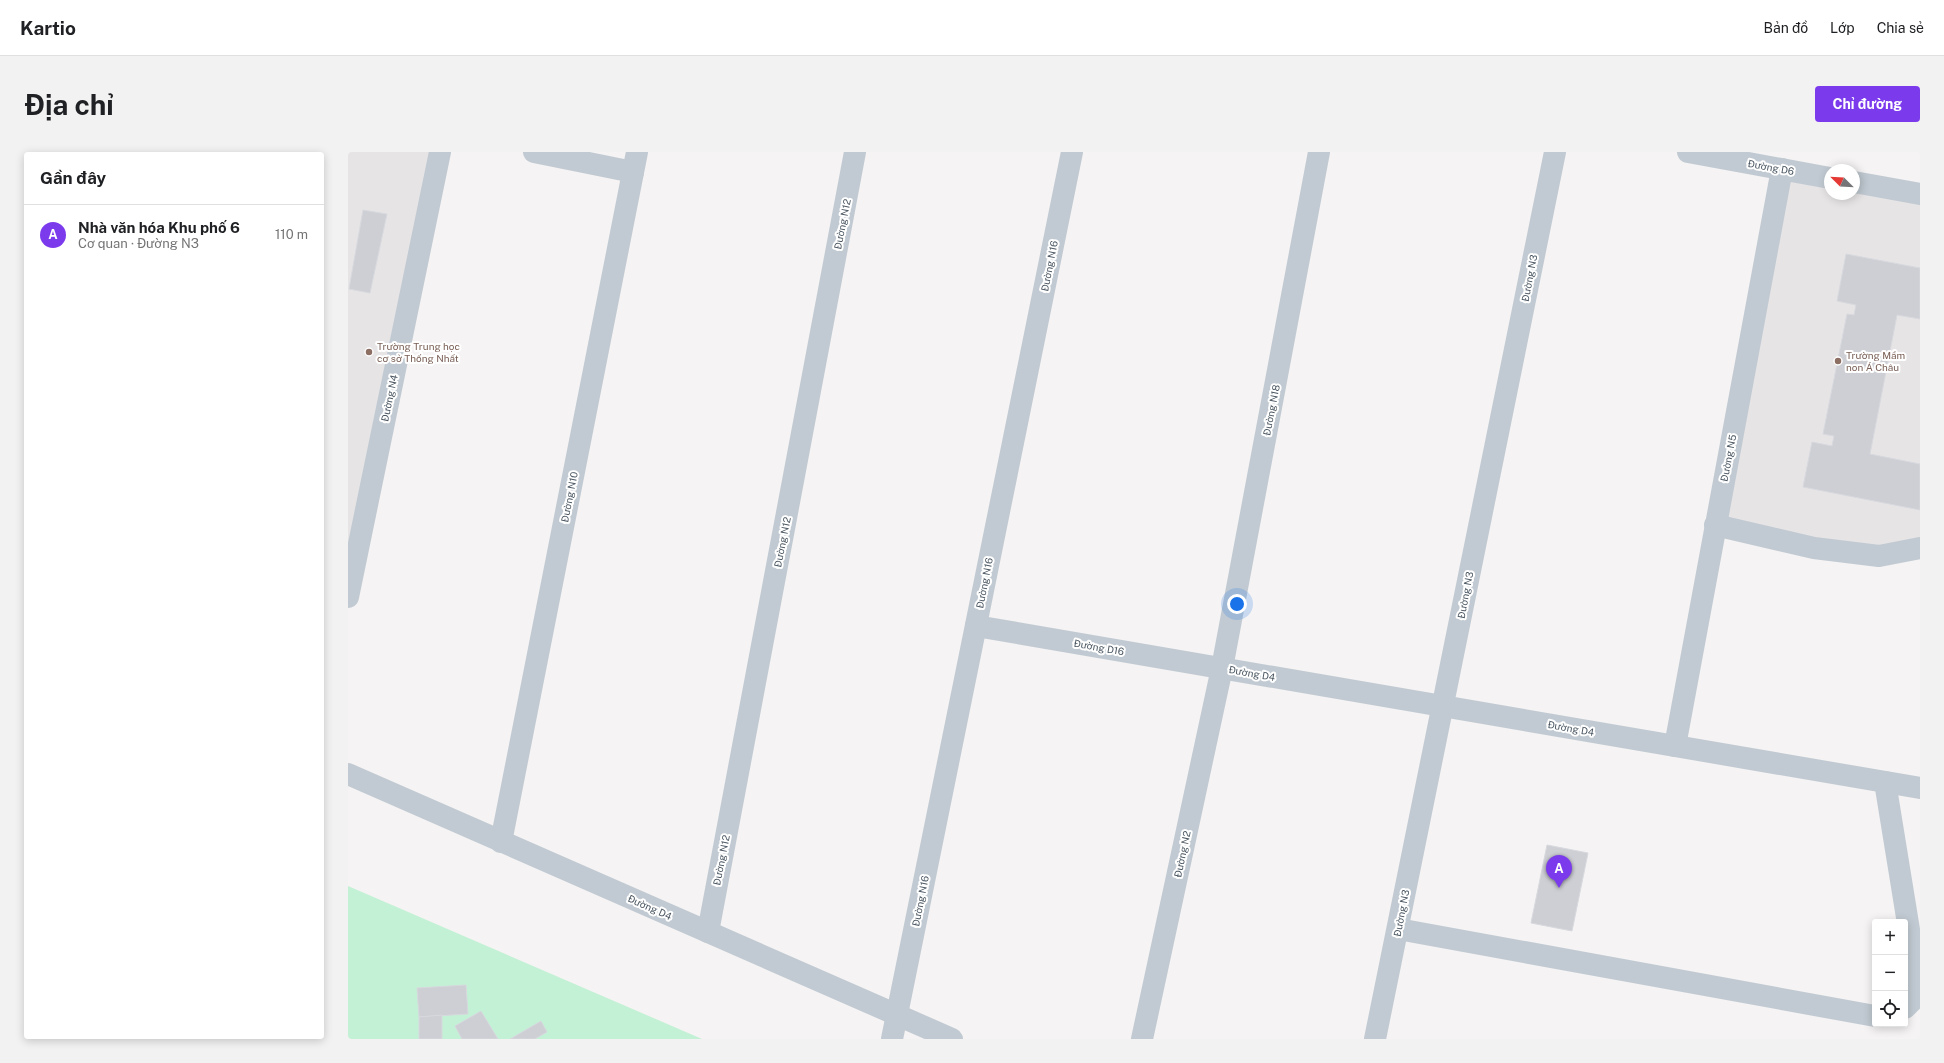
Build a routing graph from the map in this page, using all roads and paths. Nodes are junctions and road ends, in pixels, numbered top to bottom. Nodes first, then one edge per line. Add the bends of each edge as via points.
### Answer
1 (440, 152) edge
2 (534, 152) edge
3 (855, 152) edge
4 (1072, 152) edge
5 (1319, 152) edge
6 (1555, 152) edge
7 (1688, 152) edge
8 (635, 162) edge
9 (1782, 169) junction
10 (1824, 177) edge
11 (1860, 183) edge
12 (1920, 194) edge
13 (1716, 525) junction
14 (1920, 548) edge
15 (348, 597) edge
16 (976, 626) junction
17 (1222, 668) junction
18 (1442, 706) junction
19 (1675, 746) junction
20 (348, 774) edge
21 (1884, 782) junction
22 (1920, 788) edge
23 (501, 842) junction
24 (1398, 929) junction
25 (708, 932) junction
26 (1908, 1005) edge
27 (897, 1015) junction
28 (1872, 1015) edge
29 (892, 1039) edge
30 (952, 1039) edge
31 (1142, 1039) edge
32 (1375, 1039) edge

1 - 15 street, Đường N4
2 - 8 street
3 - 25 street, Đường N12
4 - 16 street, Đường N16
5 - 17 street, Đường N18
6 - 18 street, Đường N3
7 - 9 street, Đường D6
8 - 23 street, Đường N10
9 - 10 street, Đường D6
9 - 13 street, Đường N5
11 - 12 street
13 - 14 street via 1814,548 1878,556
13 - 19 street, Đường N5
16 - 17 street, Đường D16
16 - 27 street, Đường N16
17 - 18 street, Đường D4
17 - 31 street, Đường N2
18 - 19 street, Đường D4
18 - 24 street, Đường N3
19 - 21 street, Đường D4
20 - 23 street, Đường D4
21 - 22 street, Đường D4
21 - 26 street via 1918,985
23 - 25 street, Đường D4
24 - 28 street
24 - 32 street, Đường N3
25 - 27 street, Đường D4
27 - 29 street, Đường N16
27 - 30 street, Đường D4

